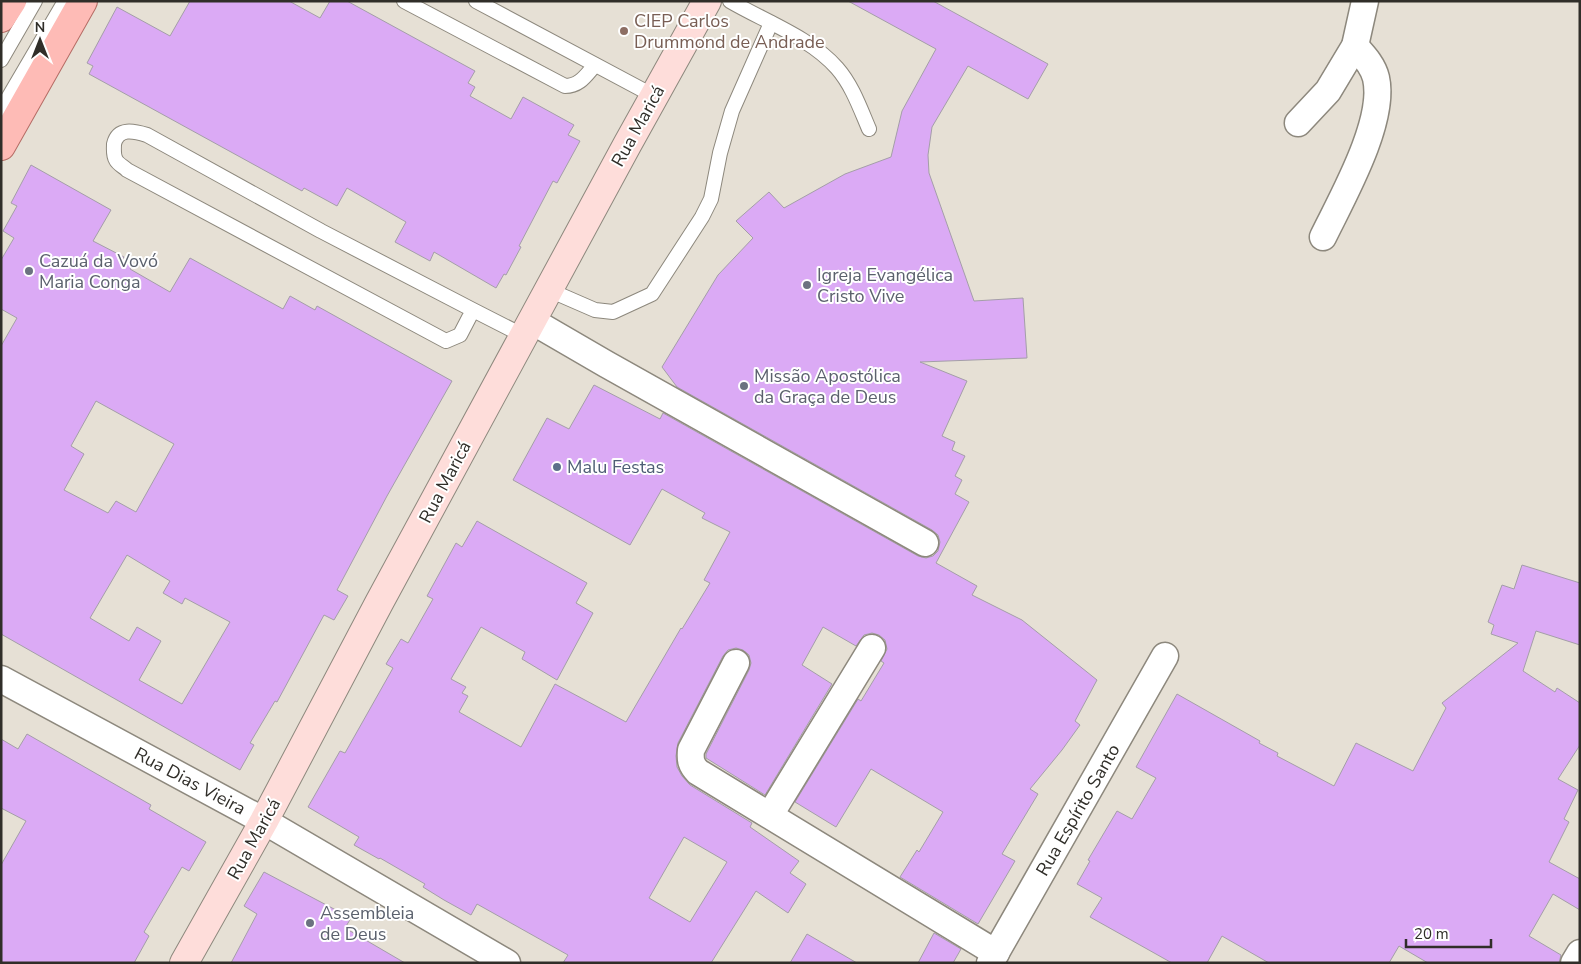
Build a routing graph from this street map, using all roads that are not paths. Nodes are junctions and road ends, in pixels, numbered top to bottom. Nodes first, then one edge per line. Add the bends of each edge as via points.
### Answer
1 (12, 1) edge
2 (35, 1) edge
3 (65, 1) edge
4 (84, 1) edge
5 (404, 1) edge
6 (476, 1) edge
7 (707, 1) edge
8 (730, 1) edge
9 (1365, 1) edge
10 (1, 18) edge
11 (770, 23) junction
12 (1354, 46) junction
13 (1, 60) edge
14 (595, 64) junction
15 (654, 96) junction
16 (1, 110) edge
17 (1298, 123) dead end
18 (869, 129) dead end
19 (1, 146) edge
20 (1323, 236) dead end
21 (549, 290) junction
22 (473, 310) junction
23 (528, 329) junction
24 (925, 542) dead end
25 (872, 648) dead end
26 (1165, 656) dead end
27 (736, 662) dead end
28 (1, 679) edge
29 (770, 815) junction
30 (264, 821) junction
31 (1580, 953) edge
32 (993, 958) edge
33 (184, 963) edge
34 (507, 963) edge
35 (1574, 963) edge

1 - 10 main road
2 - 13 lane
3 - 16 lane
4 - 19 main road
5 - 14 lane via 565,86 581,81
6 - 14 lane
7 - 15 street, Rua Maricá
8 - 11 lane
9 - 12 street
11 - 18 lane via 805,42 837,68 853,92
11 - 21 lane via 732,111 711,200 652,294 613,312 595,310
12 - 17 street via 1328,91
12 - 20 street via 1375,75 1378,89 1373,124 1352,179
14 - 15 lane
15 - 21 street, Rua Maricá
21 - 23 street, Rua Maricá
22 - 22 lane via 460,335 446,341 127,170 116,161 115,141 126,131 146,135
22 - 23 lane
23 - 24 street via 606,364
23 - 30 street, Rua Maricá
25 - 29 street
26 - 32 street, Rua Espírito Santo
27 - 29 street via 692,750 692,766
28 - 30 street, Rua Dias Vieira
29 - 32 street
30 - 33 street, Rua Maricá
30 - 34 street, Rua Dias Vieira
31 - 35 street

